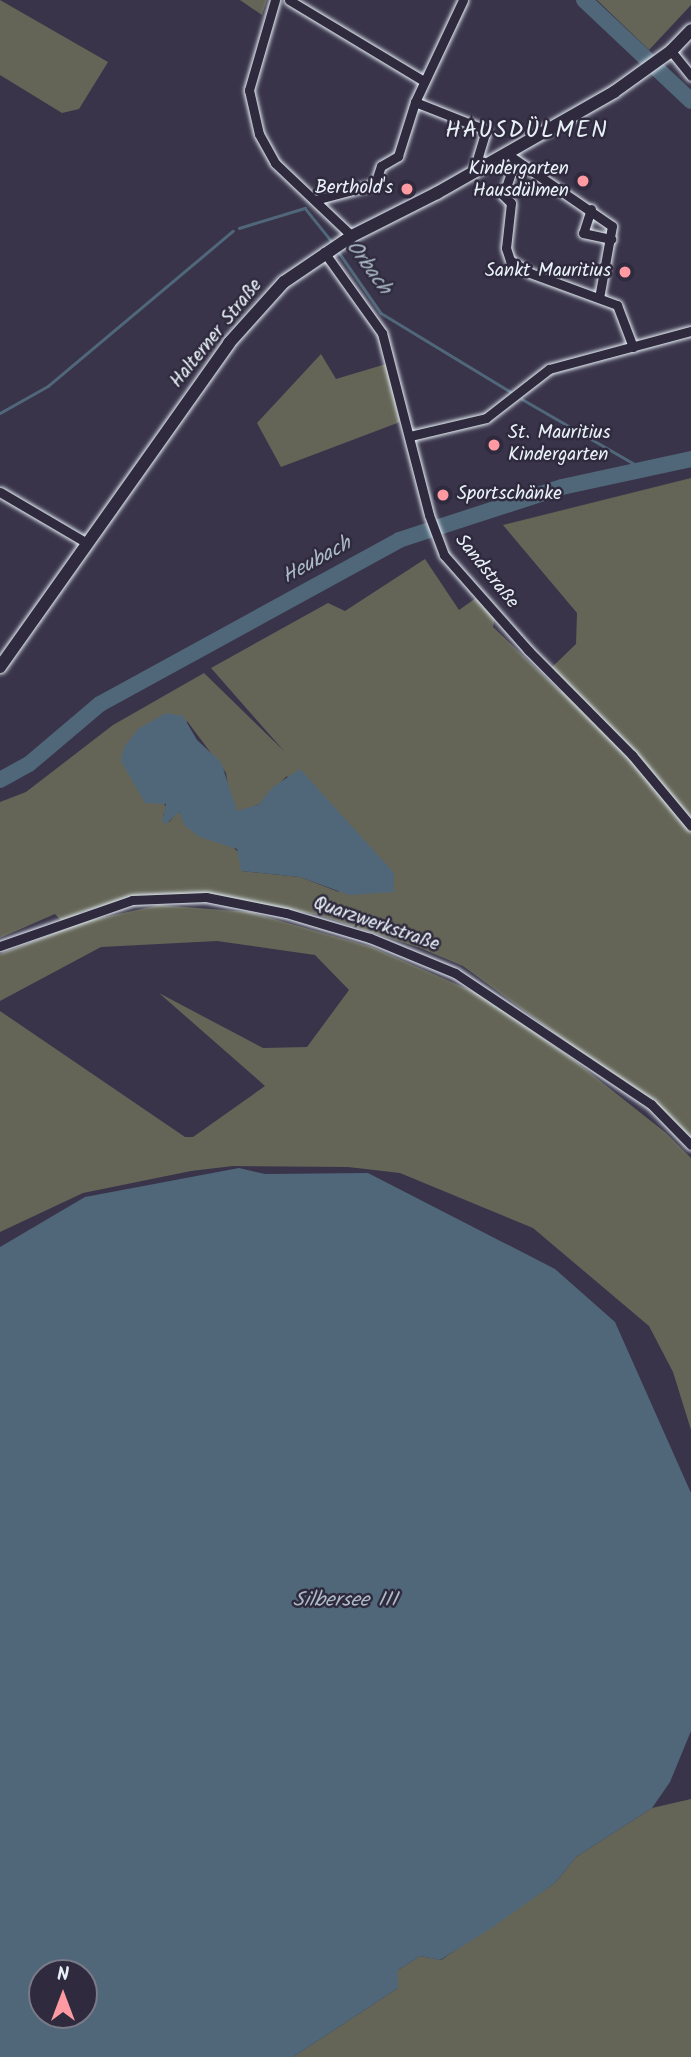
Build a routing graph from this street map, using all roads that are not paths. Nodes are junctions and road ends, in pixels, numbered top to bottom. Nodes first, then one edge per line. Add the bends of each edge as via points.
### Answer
1 (275, 0) edge
2 (289, 0) edge
3 (463, 0) edge
4 (691, 30) edge
5 (667, 54) junction
6 (691, 76) edge
7 (422, 80) junction
8 (415, 102) junction
9 (512, 156) junction
10 (473, 173) junction
11 (315, 200) junction
12 (591, 209) junction
13 (611, 239) junction
14 (337, 245) junction
15 (599, 298) junction
16 (691, 331) edge
17 (633, 347) junction
18 (410, 436) junction
19 (0, 492) edge
20 (87, 543) junction
21 (0, 667) edge
22 (691, 826) edge
23 (0, 946) edge
24 (691, 1145) edge

1 - 11 street, Sandstraße via 252,73 252,112 270,156
2 - 7 street
3 - 7 street
4 - 5 main road, Halterner Straße
5 - 6 street
5 - 9 main road, Halterner Straße
7 - 8 street
8 - 10 street via 485,130
8 - 11 street via 398,156 381,166 375,184
9 - 10 main road, Halterner Straße
9 - 12 street
9 - 15 street via 503,195 511,203 506,248 510,260 530,273
10 - 14 main road, Halterner Straße
11 - 14 street, Sandstraße
12 - 13 street via 612,226
12 - 13 street via 583,233
13 - 15 street
14 - 18 street, Sandstraße via 383,332
14 - 20 main road, Halterner Straße via 284,282 236,335
15 - 17 street via 624,312
16 - 17 street
17 - 18 street via 549,369 485,418
18 - 22 street, Sandstraße via 429,516 444,555 528,650 632,755
19 - 20 street
20 - 21 main road, Halterner Straße
23 - 24 street, Quarzwerkstraße via 132,900 206,897 286,913 370,938 455,972 651,1104

